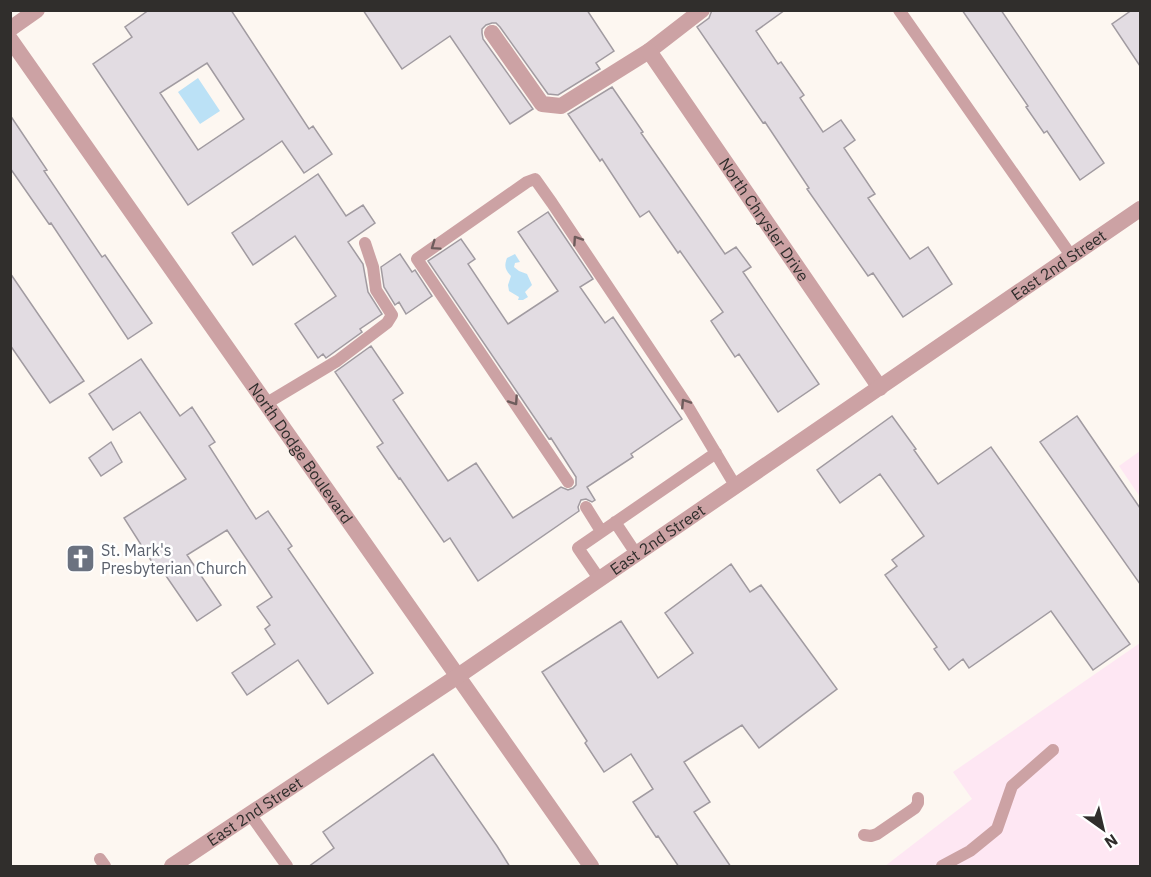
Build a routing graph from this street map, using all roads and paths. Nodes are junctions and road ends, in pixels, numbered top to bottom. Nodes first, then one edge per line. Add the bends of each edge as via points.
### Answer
1 (37, 10) edge
2 (702, 10) edge
3 (899, 10) edge
4 (10, 28) edge
5 (492, 33) dead end
6 (10, 39) edge
7 (649, 51) junction
8 (1140, 209) edge
9 (365, 243) dead end
10 (1072, 257) junction
11 (880, 388) junction
12 (267, 403) junction
13 (716, 453) junction
14 (568, 482) dead end
15 (736, 487) junction
16 (586, 507) dead end
17 (615, 522) junction
18 (602, 531) junction
19 (637, 555) junction
20 (600, 580) junction
21 (458, 676) junction
22 (1053, 750) dead end
23 (918, 798) dead end
24 (250, 814) junction
25 (864, 835) dead end
26 (172, 867) edge
27 (287, 867) edge
28 (591, 867) edge
29 (942, 867) edge

1 - 4 street
2 - 7 street
3 - 10 lane
5 - 7 street via 542,104 561,106
6 - 12 street, North Dodge Boulevard
7 - 11 street, North Chrysler Drive
8 - 10 street, East 2nd Street
9 - 12 lane via 376,290 392,315 387,323 337,360
10 - 11 street, East 2nd Street
11 - 15 street, East 2nd Street
12 - 21 street, North Dodge Boulevard
13 -> 14 lane via 535,179 417,259
13 - 15 lane
13 - 17 lane
15 - 19 street, East 2nd Street
16 - 18 lane
17 - 18 lane
17 - 19 lane
18 - 20 lane via 578,548
19 - 20 street, East 2nd Street
20 - 21 street, East 2nd Street
21 - 24 street, East 2nd Street
21 - 28 street, North Dodge Boulevard
22 - 29 lane via 1012,786 997,829
23 - 25 lane via 915,808 877,834
24 - 26 street, East 2nd Street
24 - 27 lane

